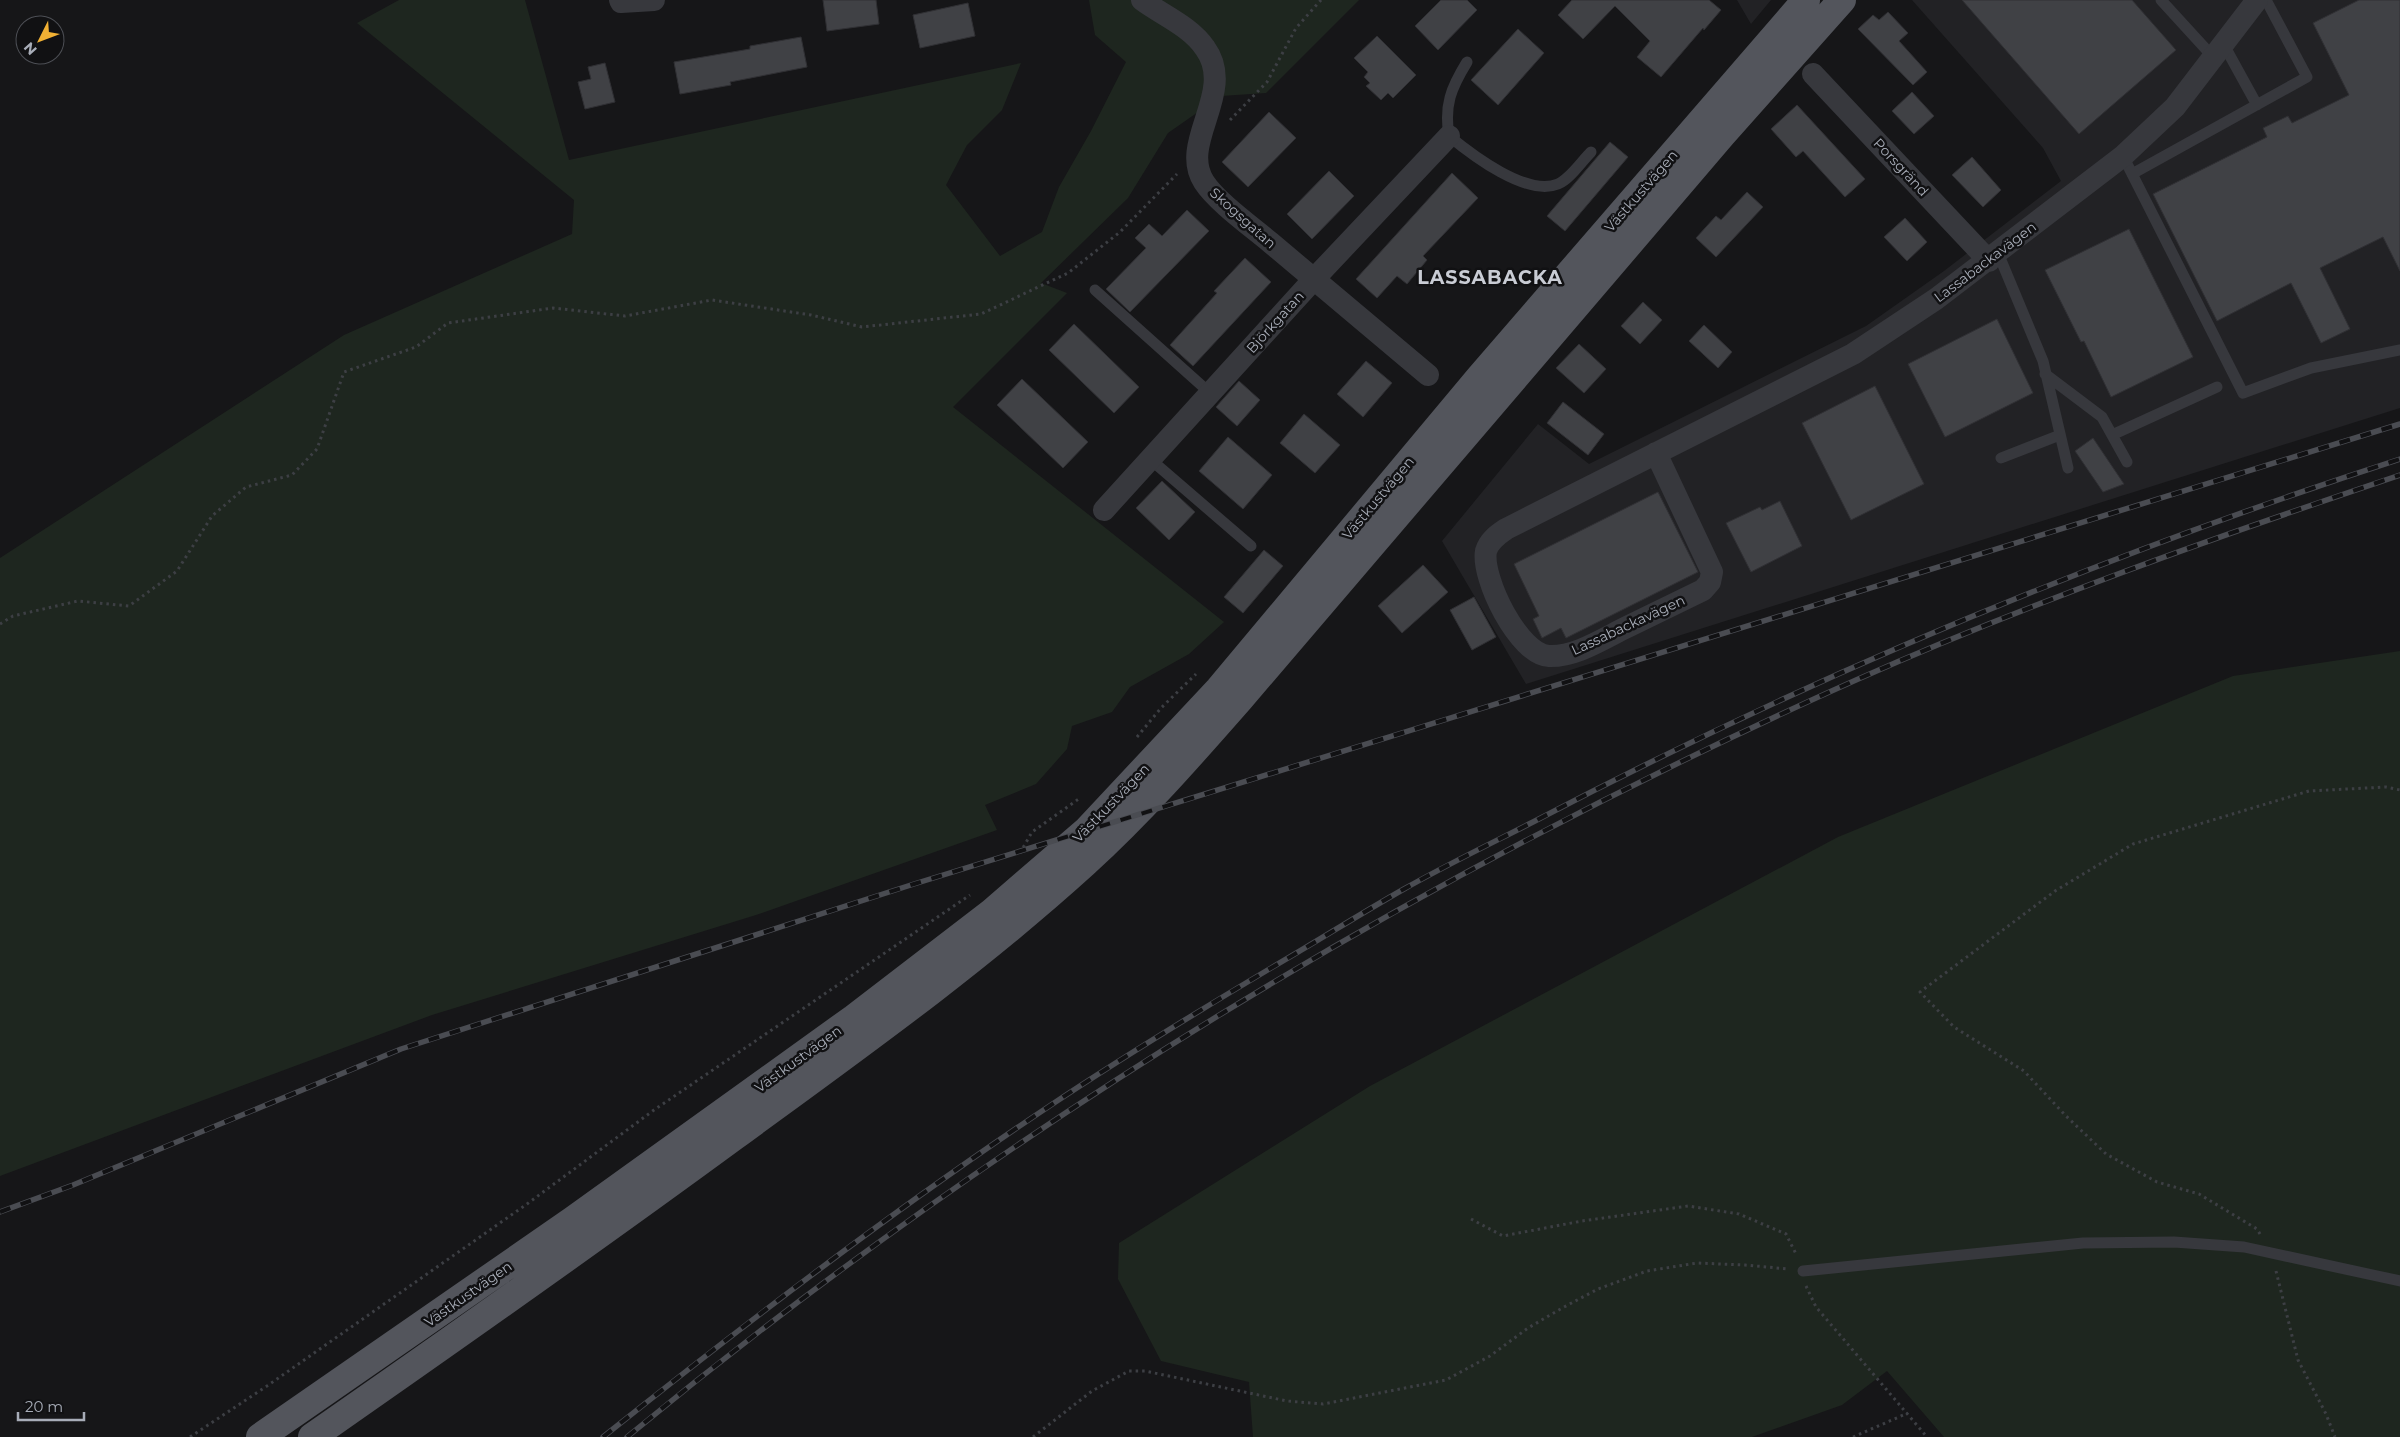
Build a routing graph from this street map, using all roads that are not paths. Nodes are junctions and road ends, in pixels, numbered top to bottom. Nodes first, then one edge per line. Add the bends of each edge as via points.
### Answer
1 (654, 0) edge
2 (1142, 0) edge
3 (1806, 0) edge
4 (1842, 0) edge
5 (2161, 0) edge
6 (2257, 0) edge
7 (2266, 0) edge
8 (620, 1) edge
9 (2219, 51) junction
10 (1467, 62) dead end
11 (1813, 74) dead end
12 (2257, 105) junction
13 (1449, 136) junction
14 (1591, 152) dead end
15 (2128, 165) junction
16 (1993, 257) junction
17 (1314, 279) junction
18 (1095, 290) dead end
19 (2400, 350) edge
20 (1428, 374) dead end
21 (2045, 374) junction
22 (2217, 387) dead end
23 (1210, 393) junction
24 (2060, 435) junction
25 (2112, 436) junction
26 (1656, 453) junction
27 (2001, 458) dead end
28 (1150, 459) junction
29 (2127, 462) dead end
30 (2068, 468) dead end
31 (1104, 510) dead end
32 (1251, 546) dead end
33 (1803, 1271) road end
34 (2400, 1281) edge
35 (260, 1437) edge
36 (312, 1437) edge

1 - 8 street
2 - 17 street, Skogsgatan via 1196,38 1212,63 1214,91 1197,154 1197,168 1203,182
3 - 35 main road, Västkustvägen via 1479,378 1218,689 1087,830 992,912 854,1018 565,1226
4 - 36 main road, Västkustvägen via 1728,128 1222,720 1085,863 933,989 783,1101 536,1281
5 - 9 lane
6 - 9 street, Lassabackavägen
7 - 12 lane via 2307,77
9 - 12 lane
9 - 15 street, Lassabackavägen
10 - 13 lane via 1452,85 1446,118
11 - 16 street, Porsgränd
12 - 15 lane
13 - 14 lane via 1489,166 1535,186 1560,184
13 - 17 street, Björkgatan
15 - 16 street, Lassabackavägen
15 - 19 lane via 2243,393 2311,368
16 - 21 lane via 2043,361
16 - 26 street, Lassabackavägen via 1853,354
17 - 20 street, Skogsgatan
17 - 23 street, Björkgatan
18 - 23 lane
21 - 24 lane
21 - 25 lane via 2102,417
22 - 25 lane
23 - 28 street, Björkgatan
24 - 27 lane
24 - 30 lane
25 - 29 lane
26 - 26 street, Lassabackavägen via 1506,529 1490,543 1486,552 1487,574 1513,629 1536,653 1565,655 1703,590 1710,582 1712,572
28 - 31 street, Björkgatan
28 - 32 lane
33 - 34 lane via 2083,1243 2174,1242 2270,1252

